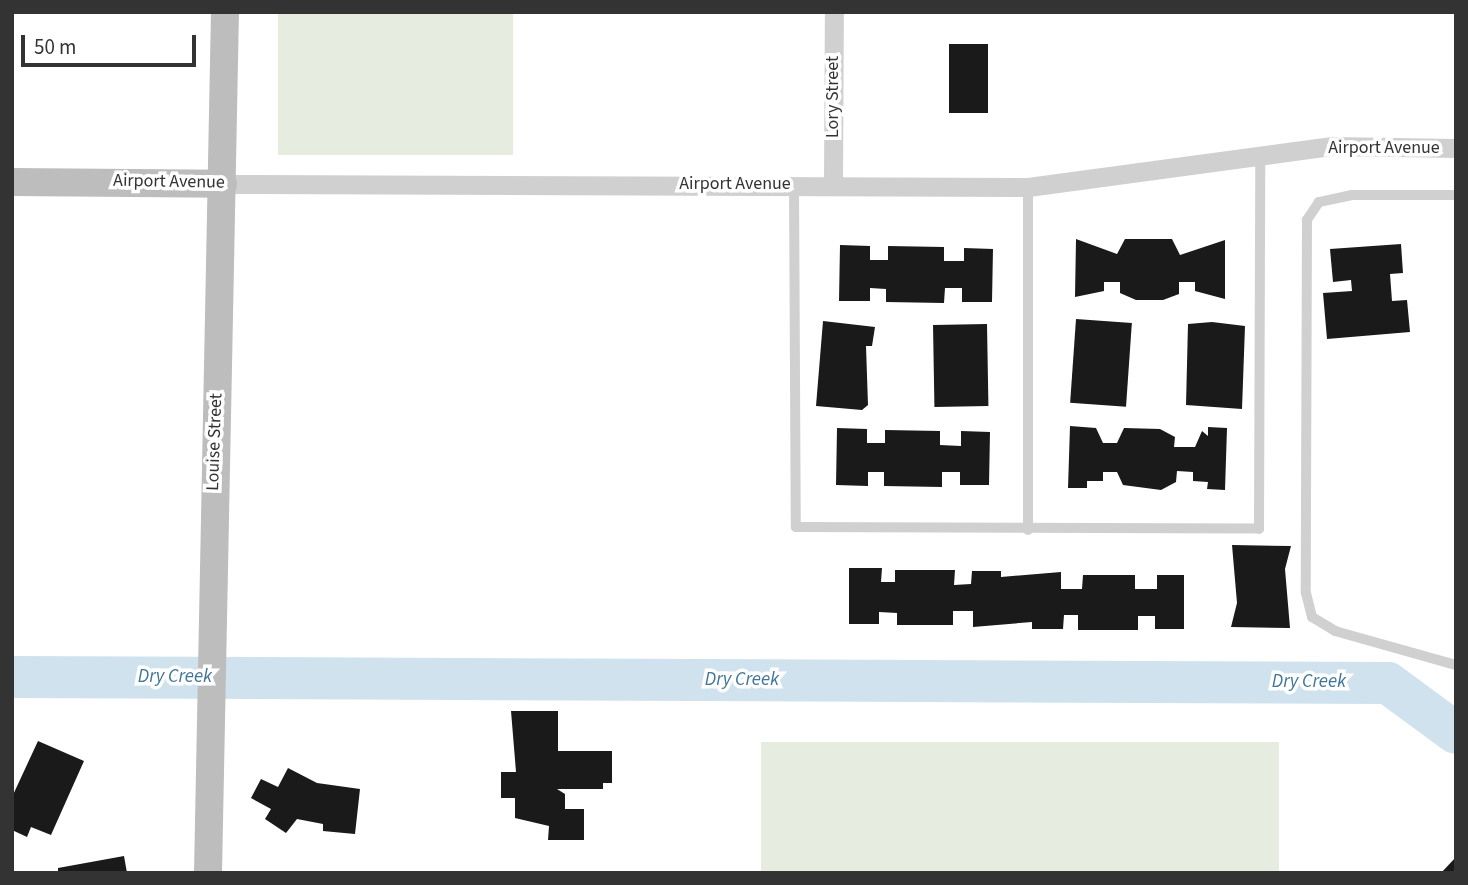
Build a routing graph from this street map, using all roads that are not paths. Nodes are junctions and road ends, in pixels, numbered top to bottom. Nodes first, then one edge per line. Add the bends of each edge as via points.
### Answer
1 (225, 12) edge
2 (834, 12) edge
3 (1456, 148) edge
4 (1260, 157) junction
5 (12, 182) edge
6 (833, 182) junction
7 (223, 184) junction
8 (794, 184) junction
9 (1028, 187) junction
10 (1456, 195) edge
11 (1028, 530) junction
12 (1456, 665) edge
13 (208, 873) edge

1 - 7 street, Louise Street
2 - 6 street, Lory Street
3 - 4 street, Airport Avenue via 1332,146
4 - 9 street, Airport Avenue
4 - 11 lane via 1259,529
5 - 7 street, Airport Avenue
6 - 8 street, Airport Avenue
6 - 9 street, Airport Avenue
7 - 8 street, Airport Avenue
7 - 13 street, Louise Street via 207,712
8 - 11 lane via 796,527
9 - 11 lane
10 - 12 lane via 1352,195 1320,202 1307,220 1306,579 1312,617 1335,631

